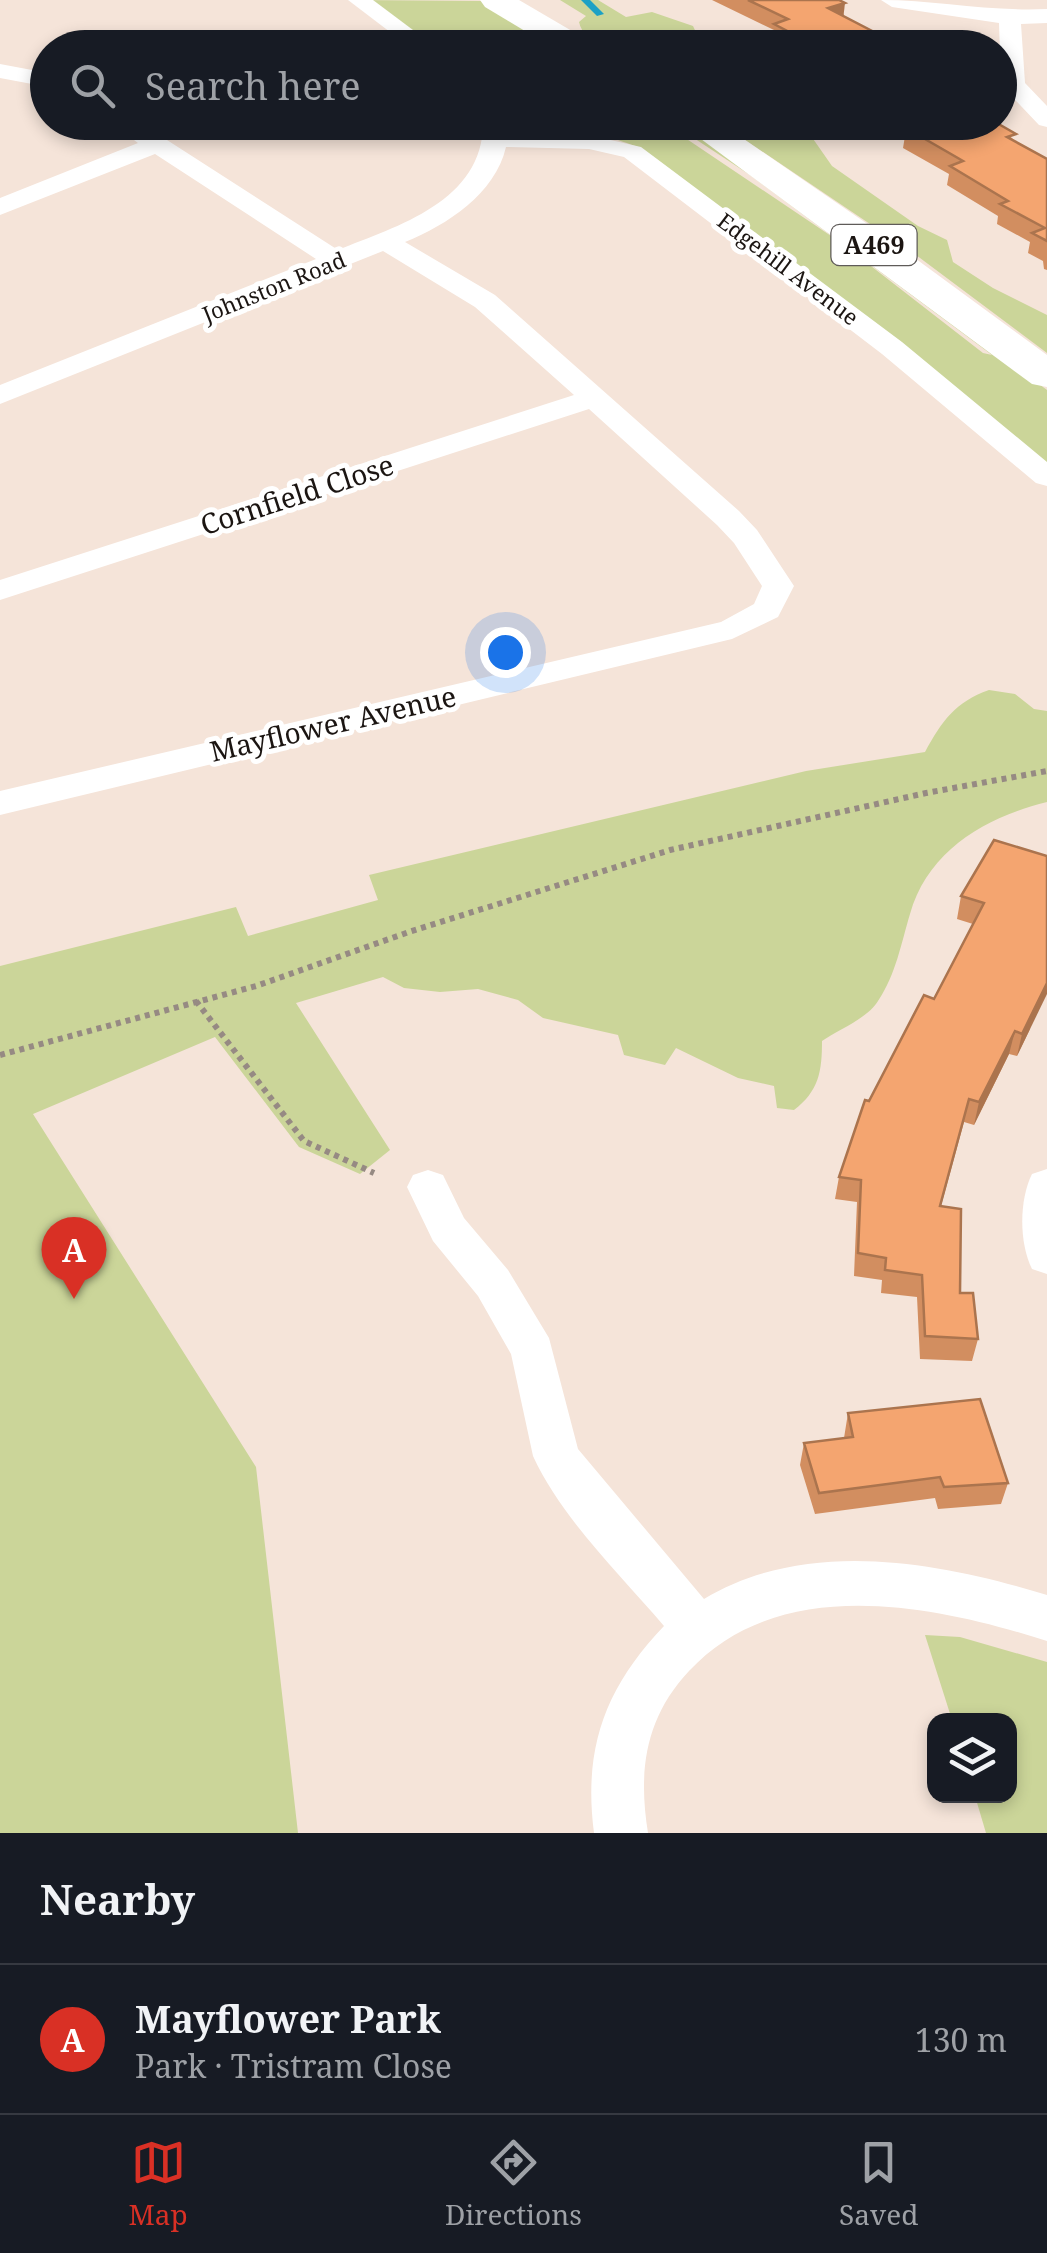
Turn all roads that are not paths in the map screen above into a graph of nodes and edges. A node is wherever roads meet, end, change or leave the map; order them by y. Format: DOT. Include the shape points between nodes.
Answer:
graph roads {
  1 [pos="359,0"];
  2 [pos="496,0"];
  3 [pos="892,0"];
  4 [pos="1047,16"];
  5 [pos="1010,18"];
  6 [pos="401,30"];
  7 [pos="546,30"];
  8 [pos="1010,30"];
  9 [pos="0,70"];
  10 [pos="30,76"];
  11 [pos="1017,90"];
  12 [pos="1047,120"];
  13 [pos="151,140"];
  14 [pos="494,140"];
  15 [pos="574,140"];
  16 [pos="721,140"];
  17 [pos="158,144"];
  18 [pos="0,207"];
  19 [pos="386,242"];
  20 [pos="338,261"];
  21 [pos="1047,376"];
  22 [pos="0,396"];
  23 [pos="594,398"];
  24 [pos="1047,476"];
  25 [pos="0,590"];
  26 [pos="0,804"];
  27 [pos="428,1186"];
  28 [pos="1047,1186"];
  29 [pos="1047,1256"];
  30 [pos="1047,1618"];
  31 [pos="696,1628"];
  32 [pos="621,1833"];
  1 -- 6 [label="street"];
  2 -- 7 [label="main road"];
  3 -- 5 [label="street"];
  4 -- 5 [label="street"];
  5 -- 8 [label="street"];
  9 -- 10 [label="street"];
  11 -- 12 [label="street"];
  13 -- 17 [label="street"];
  14 -- 19 [label="street, Johnston Road" via="487,167 456,201"];
  15 -- 24 [label="street, Edgehill Avenue" via="632,152 892,348"];
  16 -- 21 [label="main road, A469"];
  17 -- 18 [label="street"];
  17 -- 20 [label="street"];
  19 -- 20 [label="street, Johnston Road"];
  19 -- 23 [label="street, Mayflower Avenue" via="474,293"];
  20 -- 22 [label="street, Johnston Road"];
  23 -- 25 [label="street, Cornfield Close"];
  23 -- 26 [label="street, Mayflower Avenue" via="746,536 778,586 767,610 732,629"];
  27 -- 31 [label="street" via="448,1229 493,1284 533,1351 556,1456"];
  28 -- 29 [label="street"];
  30 -- 31 [label="street" via="972,1595 853,1585 787,1590 736,1604"];
  31 -- 32 [label="street" via="640,1690 623,1731 615,1770"];
}
